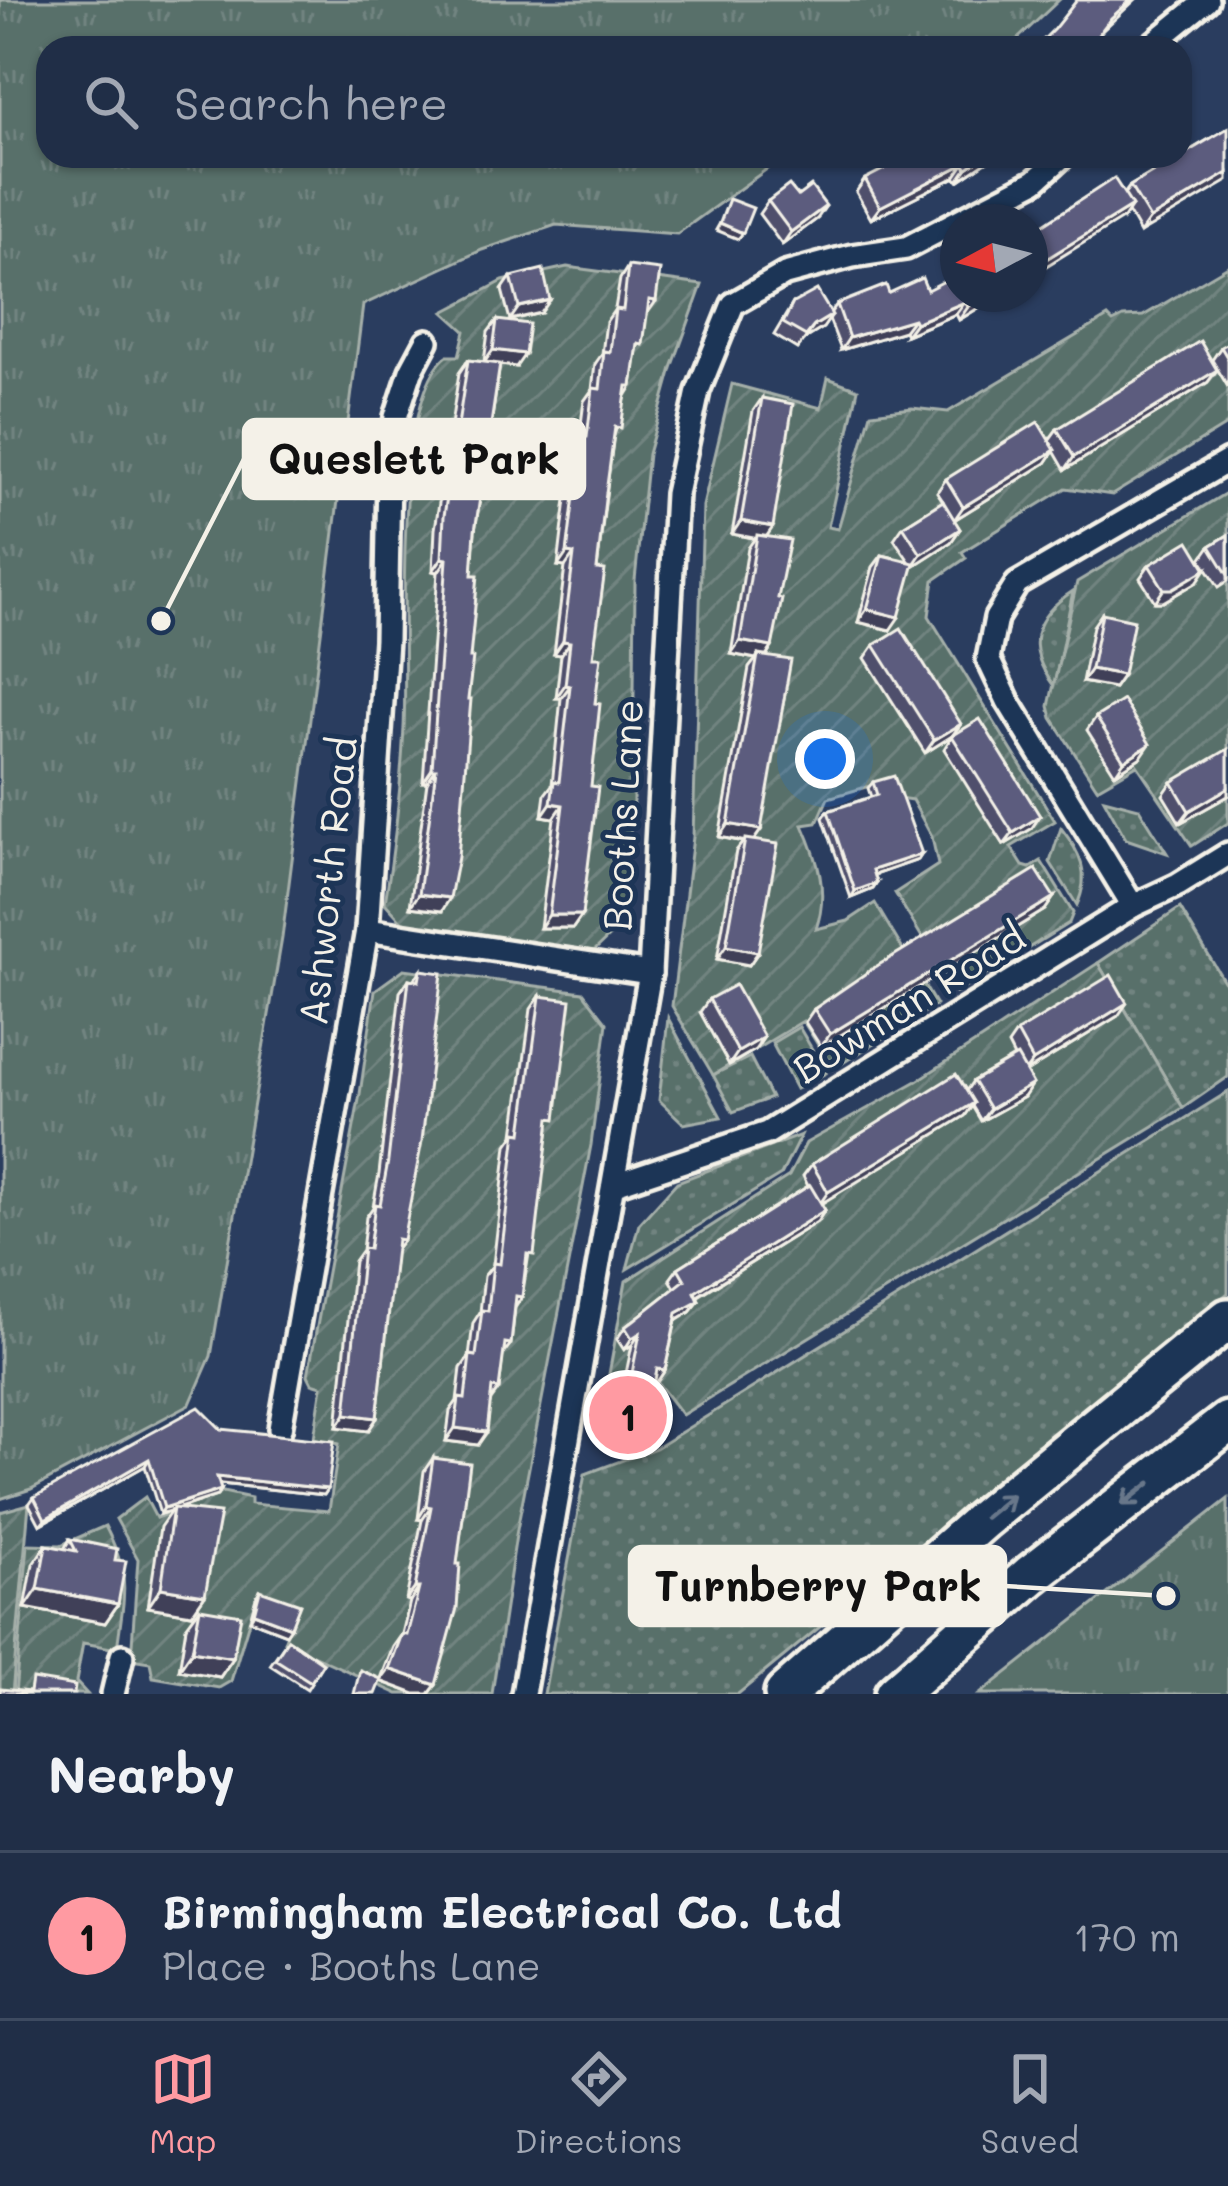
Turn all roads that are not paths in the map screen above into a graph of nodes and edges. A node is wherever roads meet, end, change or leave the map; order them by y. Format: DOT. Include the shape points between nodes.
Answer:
graph roads {
  1 [pos="1207,0"];
  2 [pos="1163,36"];
  3 [pos="1050,168"];
  4 [pos="427,341"];
  5 [pos="1228,461"];
  6 [pos="1228,854"];
  7 [pos="1133,906"];
  8 [pos="368,930"];
  9 [pos="650,973"];
  10 [pos="615,1184"];
  11 [pos="1228,1319"];
  12 [pos="1228,1422"];
  13 [pos="280,1429"];
  14 [pos="122,1656"];
  15 [pos="113,1694"];
  16 [pos="523,1694"];
  17 [pos="784,1694"];
  18 [pos="895,1694"];
  1 -- 2 [label="street"];
  3 -- 9 [label="street, Booths Lane" via="905,248 785,274 733,304 698,391 676,494"];
  4 -- 8 [label="street, Ashworth Road" via="396,417 389,475"];
  5 -- 7 [label="street" via="1017,584 996,618 988,659"];
  6 -- 7 [label="street, Bowman Road"];
  7 -- 10 [label="street, Bowman Road" via="767,1133"];
  8 -- 9 [label="street"];
  8 -- 13 [label="street, Ashworth Road"];
  9 -- 10 [label="street, Booths Lane"];
  10 -- 16 [label="street, Booths Lane"];
  17 -- 11 [label="highway, one-way"];
  12 -- 18 [label="highway, one-way" via="1031,1575"];
  14 -- 15 [label="street"];
}
